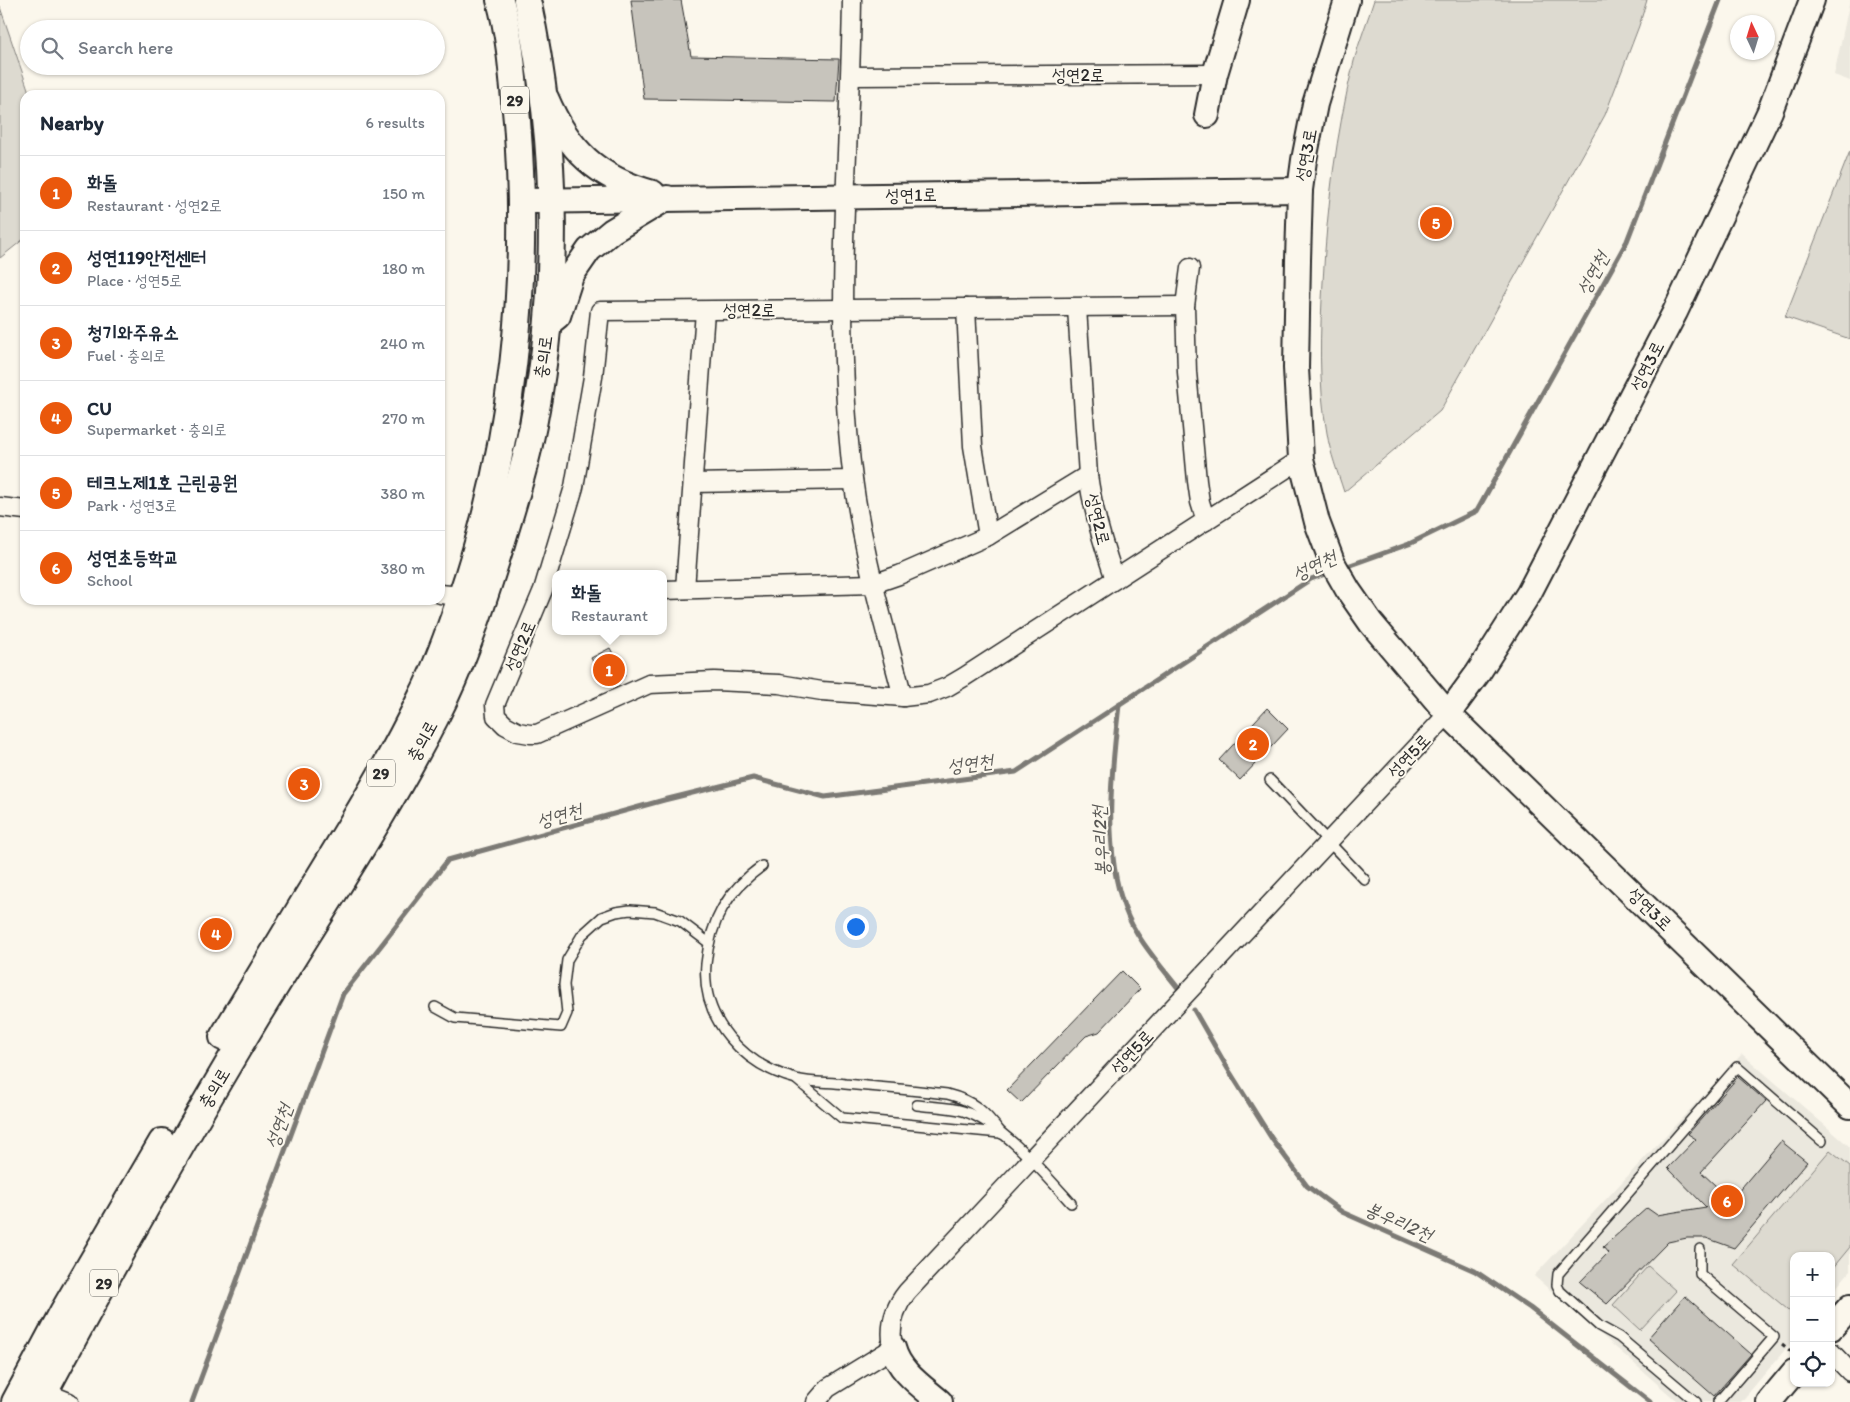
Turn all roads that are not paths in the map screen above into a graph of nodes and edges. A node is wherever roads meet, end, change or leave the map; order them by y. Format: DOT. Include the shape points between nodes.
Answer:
graph roads {
  1 [pos="500,0"];
  2 [pos="527,0"];
  3 [pos="852,0"];
  4 [pos="1237,0"];
  5 [pos="1347,0"];
  6 [pos="1812,0"];
  7 [pos="1215,74"];
  8 [pos="851,76"];
  9 [pos="542,89"];
  10 [pos="1207,115"];
  11 [pos="1300,190"];
  12 [pos="846,195"];
  13 [pos="669,198"];
  14 [pos="552,199"];
  15 [pos="522,201"];
  16 [pos="1190,268"];
  17 [pos="520,283"];
  18 [pos="550,284"];
  19 [pos="1185,306"];
  20 [pos="966,308"];
  21 [pos="1078,308"];
  22 [pos="705,310"];
  23 [pos="842,310"];
  24 [pos="548,324"];
  25 [pos="1301,459"];
  26 [pos="1088,475"];
  27 [pos="853,480"];
  28 [pos="693,483"];
  29 [pos="0,508"];
  30 [pos="20,510"];
  31 [pos="1206,521"];
  32 [pos="988,536"];
  33 [pos="554,570"];
  34 [pos="552,578"];
  35 [pos="1115,579"];
  36 [pos="873,584"];
  37 [pos="685,589"];
  38 [pos="549,590"];
  39 [pos="667,590"];
  40 [pos="451,595"];
  41 [pos="903,698"];
  42 [pos="1448,714"];
  43 [pos="1270,780"];
  44 [pos="1328,842"];
  45 [pos="762,866"];
  46 [pos="1365,880"];
  47 [pos="709,943"];
  48 [pos="435,1007"];
  49 [pos="797,1079"];
  50 [pos="917,1105"];
  51 [pos="1850,1106"];
  52 [pos="1001,1134"];
  53 [pos="1822,1141"];
  54 [pos="1031,1159"];
  55 [pos="1071,1203"];
  56 [pos="1700,1248"];
  57 [pos="1850,1306"];
  58 [pos="63,1312"];
  59 [pos="1835,1323"];
  60 [pos="73,1340"];
  61 [pos="893,1348"];
  62 [pos="1835,1356"];
  63 [pos="1850,1372"];
  64 [pos="1790,1377"];
  65 [pos="31,1395"];
  66 [pos="69,1402"];
  67 [pos="816,1402"];
  68 [pos="940,1402"];
  69 [pos="1696,1402"];
  70 [pos="1718,1402"];
  71 [pos="1769,1402"];
  1 -- 15 [label="main road, 충의로 / 29" via="510,52"];
  2 -- 9 [label="main road, 충의로 / 29"];
  3 -- 8 [label="street"];
  4 -- 7 [label="street"];
  5 -- 11 [label="street, 성연3로" via="1316,104"];
  6 -- 42 [label="street, 성연3로" via="1770,111 1675,312 1530,593"];
  7 -- 8 [label="street, 성연2로"];
  7 -- 10 [label="street"];
  8 -- 12 [label="street"];
  9 -- 13 [label="street" via="564,134 588,161 619,180"];
  9 -- 14 [label="main road, 충의로 / 29"];
  11 -- 12 [label="street, 성연1로"];
  11 -- 25 [label="street, 성연3로" via="1296,368"];
  12 -- 13 [label="street, 성연1로"];
  12 -- 23 [label="street"];
  13 -- 14 [label="street, 성연1로"];
  13 -- 24 [label="street" via="612,231 589,250 571,276 558,316"];
  14 -- 15 [label="street, 성연1로"];
  14 -- 18 [label="main road, 충의로 / 29"];
  15 -- 17 [label="main road, 충의로 / 29"];
  16 -- 19 [label="street"];
  17 -- 18 [label="main road"];
  17 -- 40 [label="main road, 충의로 / 29" via="511,389 502,437 476,554"];
  18 -- 24 [label="main road, 충의로 / 29"];
  19 -- 21 [label="street, 성연2로"];
  19 -- 31 [label="street" via="1191,418 1200,502"];
  20 -- 21 [label="street, 성연2로"];
  20 -- 23 [label="street, 성연2로"];
  20 -- 32 [label="street" via="973,446"];
  21 -- 26 [label="street, 성연2로"];
  22 -- 23 [label="street, 성연2로"];
  22 -- 28 [label="street"];
  22 -- 33 [label="street, 성연2로" via="600,311 594,377 574,487"];
  23 -- 27 [label="street"];
  24 -- 60 [label="main road, 충의로 / 29" via="528,450 506,529 473,633 436,716 381,816 186,1135"];
  25 -- 31 [label="street, 성연2로"];
  25 -- 42 [label="street, 성연3로" via="1317,522 1339,576 1371,623"];
  26 -- 32 [label="street"];
  26 -- 35 [label="street, 성연2로" via="1104,547"];
  27 -- 28 [label="street"];
  27 -- 36 [label="street"];
  28 -- 37 [label="street"];
  29 -- 30 [label="street"];
  31 -- 35 [label="street, 성연2로"];
  32 -- 36 [label="street"];
  34 -- 38 [label="street, 성연2로"];
  35 -- 41 [label="street, 성연2로" via="947,687"];
  36 -- 37 [label="street"];
  36 -- 41 [label="street"];
  37 -- 39 [label="street"];
  38 -- 41 [label="street, 성연2로" via="495,705 500,721 518,732 530,734 546,730 649,684 714,681 779,684"];
  40 -- 58 [label="main road, 충의로 / 29" via="447,638 423,695 371,793 282,938"];
  42 -- 44 [label="street, 성연5로"];
  42 -- 51 [label="street, 성연3로"];
  43 -- 44 [label="lane"];
  44 -- 46 [label="lane"];
  44 -- 54 [label="street, 성연5로"];
  45 -- 47 [label="lane" via="746,878 720,910"];
  47 -- 48 [label="lane" via="689,926 668,916 643,910 616,912 592,924 567,960 564,985 567,1013 561,1027 455,1018"];
  47 -- 49 [label="lane" via="706,987 710,1005 727,1035 752,1058"];
  49 -- 52 [label="lane" via="842,1118"];
  49 -- 52 [label="lane" via="955,1096 976,1106"];
  50 -- 52 [label="lane" via="961,1110"];
  52 -- 54 [label="lane"];
  53 -- 69 [label="lane" via="1737,1067 1558,1274 1560,1291"];
  54 -- 55 [label="lane"];
  54 -- 61 [label="street, 성연5로" via="900,1301 892,1321"];
  56 -- 70 [label="lane" via="1700,1274 1774,1337"];
  57 -- 59 [label="street"];
  58 -- 60 [label="main road" via="66,1320 60,1332"];
  58 -- 65 [label="main road, 충의로 / 29"];
  60 -- 65 [label="main road, 충의로 / 29"];
  61 -- 67 [label="street" via="828,1388"];
  61 -- 68 [label="street, 성연5로" via="904,1370"];
  62 -- 63 [label="street"];
  64 -- 71 [label="street"];
  65 -- 66 [label="street"];
}
